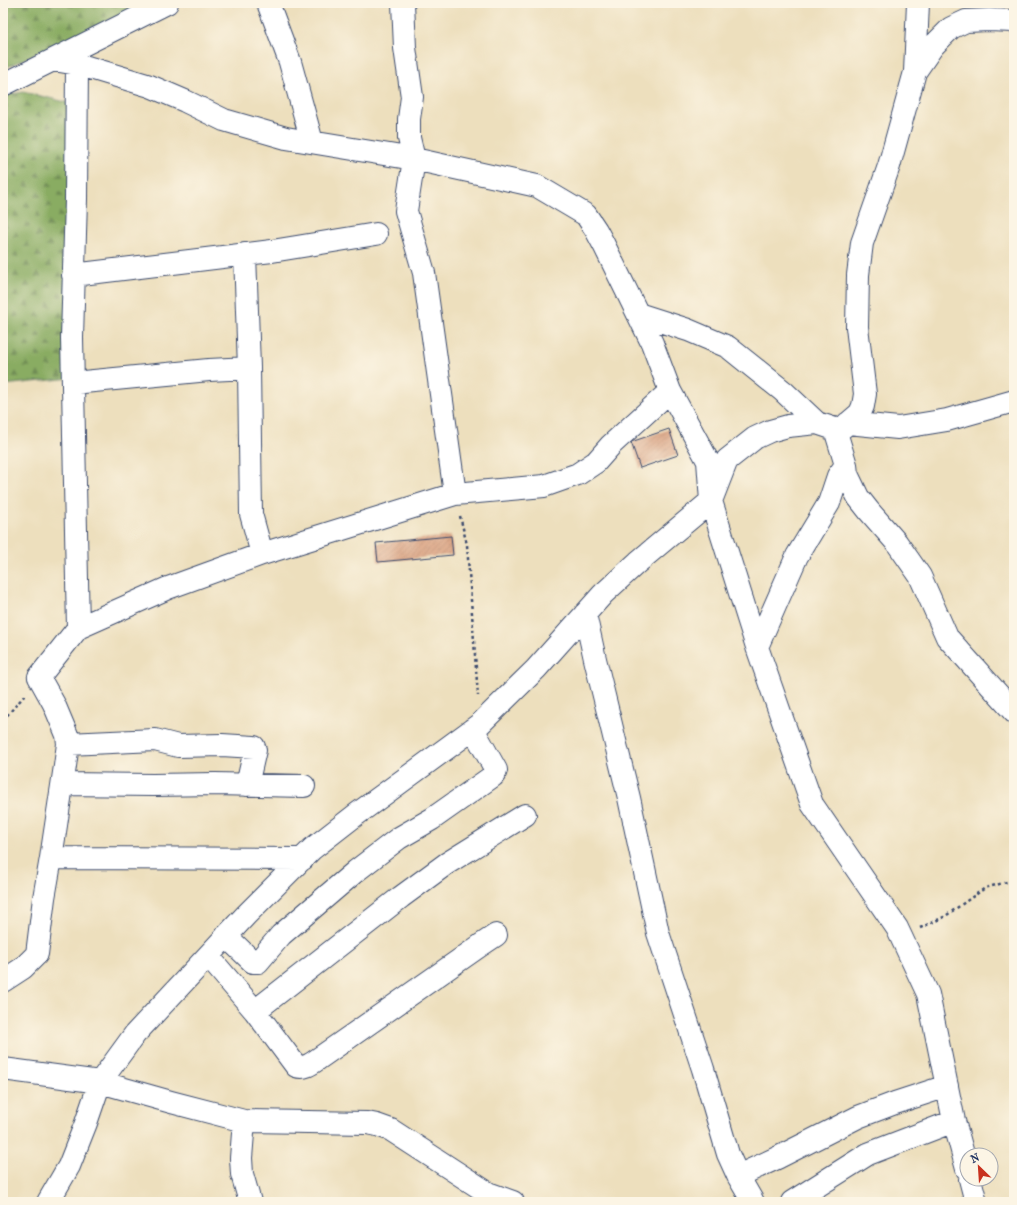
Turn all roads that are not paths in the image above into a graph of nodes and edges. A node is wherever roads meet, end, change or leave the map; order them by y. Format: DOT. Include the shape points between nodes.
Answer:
graph roads {
  1 [pos="166,3"];
  2 [pos="268,3"];
  3 [pos="403,3"];
  4 [pos="918,3"];
  5 [pos="1014,21"];
  6 [pos="54,60"];
  7 [pos="77,64"];
  8 [pos="915,72"];
  9 [pos="3,84"];
  10 [pos="312,142"];
  11 [pos="414,160"];
  12 [pos="376,234"];
  13 [pos="245,254"];
  14 [pos="73,275"];
  15 [pos="638,314"];
  16 [pos="249,368"];
  17 [pos="73,383"];
  18 [pos="670,391"];
  19 [pos="1014,401"];
  20 [pos="833,425"];
  21 [pos="846,465"];
  22 [pos="455,494"];
  23 [pos="711,501"];
  24 [pos="262,554"];
  25 [pos="585,614"];
  26 [pos="78,628"];
  27 [pos="757,647"];
  28 [pos="1014,712"];
  29 [pos="477,726"];
  30 [pos="68,744"];
  31 [pos="63,784"];
  32 [pos="246,784"];
  33 [pos="304,786"];
  34 [pos="525,815"];
  35 [pos="52,858"];
  36 [pos="303,859"];
  37 [pos="496,935"];
  38 [pos="226,936"];
  39 [pos="208,956"];
  40 [pos="3,981"];
  41 [pos="255,1011"];
  42 [pos="3,1069"];
  43 [pos="100,1082"];
  44 [pos="948,1086"];
  45 [pos="244,1121"];
  46 [pos="954,1121"];
  47 [pos="961,1147"];
  48 [pos="738,1176"];
  49 [pos="972,1187"];
  50 [pos="491,1198"];
  51 [pos="48,1202"];
  52 [pos="250,1202"];
  53 [pos="513,1202"];
  54 [pos="753,1202"];
  55 [pos="792,1202"];
  56 [pos="976,1202"];
  1 -- 6 [label="street"];
  2 -- 10 [label="street" via="290,62"];
  3 -- 11 [label="street" via="405,48 412,97 409,138"];
  4 -- 8 [label="street"];
  5 -- 8 [label="street" via="966,21 950,28 932,46"];
  6 -- 7 [label="street"];
  6 -- 9 [label="street"];
  7 -- 10 [label="street" via="150,86 224,120 286,138"];
  7 -- 14 [label="street"];
  8 -- 20 [label="street" via="889,166 862,243 858,275 857,327 863,406 860,413"];
  10 -- 11 [label="street"];
  11 -- 15 [label="street" via="538,186 586,215"];
  11 -- 22 [label="street" via="406,211 424,273"];
  12 -- 13 [label="street" via="272,252"];
  13 -- 14 [label="street"];
  13 -- 16 [label="street"];
  14 -- 17 [label="street"];
  15 -- 18 [label="street" via="652,342"];
  15 -- 20 [label="street" via="688,330 728,347 783,391"];
  16 -- 17 [label="street"];
  16 -- 24 [label="street" via="251,514"];
  17 -- 26 [label="street"];
  18 -- 22 [label="street" via="596,462 578,474 544,486"];
  18 -- 23 [label="street" via="708,461"];
  19 -- 20 [label="street" via="947,420 898,428"];
  20 -- 21 [label="street"];
  20 -- 23 [label="street" via="788,426 755,438 727,460"];
  21 -- 27 [label="street" via="797,556"];
  21 -- 28 [label="street" via="858,497 920,576 947,637"];
  22 -- 24 [label="street"];
  23 -- 25 [label="street" via="638,562"];
  23 -- 27 [label="street"];
  24 -- 26 [label="street" via="168,588"];
  25 -- 29 [label="street" via="536,669"];
  25 -- 48 [label="street" via="658,934 728,1154"];
  26 -- 30 [label="street" via="39,677 54,704"];
  27 -- 44 [label="street" via="812,804 897,928 928,994"];
  29 -- 36 [label="street" via="357,814"];
  29 -- 38 [label="street" via="496,770 493,776 432,819 399,838 356,871 281,935 258,962 253,962"];
  30 -- 31 [label="street"];
  30 -- 32 [label="street" via="155,740 178,746 222,745 254,748"];
  31 -- 32 [label="street"];
  31 -- 35 [label="street"];
  32 -- 33 [label="street"];
  34 -- 41 [label="street" via="446,864"];
  35 -- 36 [label="street"];
  35 -- 40 [label="street" via="37,954 23,968"];
  36 -- 38 [label="street"];
  37 -- 41 [label="street" via="308,1066 296,1066"];
  38 -- 39 [label="street"];
  39 -- 41 [label="street"];
  39 -- 43 [label="street" via="135,1034"];
  42 -- 43 [label="street"];
  43 -- 45 [label="street"];
  43 -- 51 [label="street" via="69,1166"];
  44 -- 46 [label="street"];
  44 -- 48 [label="street" via="858,1118"];
  45 -- 50 [label="street" via="377,1125 391,1130"];
  45 -- 52 [label="street" via="242,1174"];
  46 -- 47 [label="street"];
  46 -- 55 [label="street" via="868,1154"];
  48 -- 54 [label="street"];
  49 -- 56 [label="street"];
  50 -- 53 [label="street"];
}
